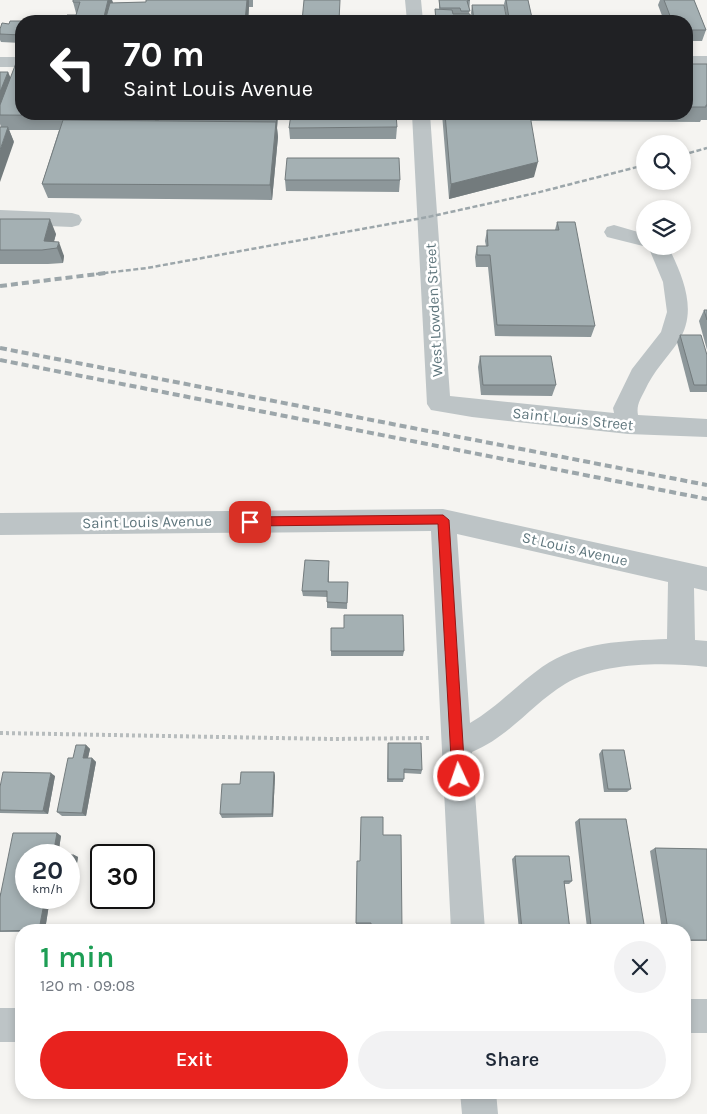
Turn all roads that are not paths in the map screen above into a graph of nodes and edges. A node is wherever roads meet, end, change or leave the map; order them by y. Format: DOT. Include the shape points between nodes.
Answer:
graph roads {
  1 [pos="413,0"];
  2 [pos="414,15"];
  3 [pos="693,61"];
  4 [pos="707,61"];
  5 [pos="0,62"];
  6 [pos="15,62"];
  7 [pos="421,120"];
  8 [pos="0,217"];
  9 [pos="72,220"];
  10 [pos="614,232"];
  11 [pos="636,239"];
  12 [pos="660,255"];
  13 [pos="439,404"];
  14 [pos="628,425"];
  15 [pos="707,428"];
  16 [pos="443,520"];
  17 [pos="0,524"];
  18 [pos="694,576"];
  19 [pos="694,652"];
  20 [pos="456,738"];
  21 [pos="468,924"];
  22 [pos="691,1016"];
  23 [pos="707,1016"];
  24 [pos="0,1025"];
  25 [pos="15,1025"];
  26 [pos="479,1099"];
  27 [pos="480,1114"];
  1 -- 2 [label="street"];
  3 -- 4 [label="street"];
  5 -- 6 [label="street"];
  7 -- 13 [label="street, West Lowden Street"];
  8 -- 9 [label="street"];
  10 -- 11 [label="lane"];
  12 -- 14 [label="street" via="674,282 678,312 671,335 640,375 626,408"];
  13 -- 14 [label="street, Saint Louis Street"];
  14 -- 15 [label="street, Saint Louis Street"];
  16 -- 17 [label="street, Saint Louis Avenue"];
  16 -- 18 [label="street, St Louis Avenue"];
  16 -- 20 [label="street"];
  18 -- 19 [label="street"];
  19 -- 20 [label="street" via="606,655 582,662 554,675 483,732 471,738"];
  20 -- 21 [label="street"];
  22 -- 23 [label="street"];
  24 -- 25 [label="street"];
  26 -- 27 [label="street"];
}
